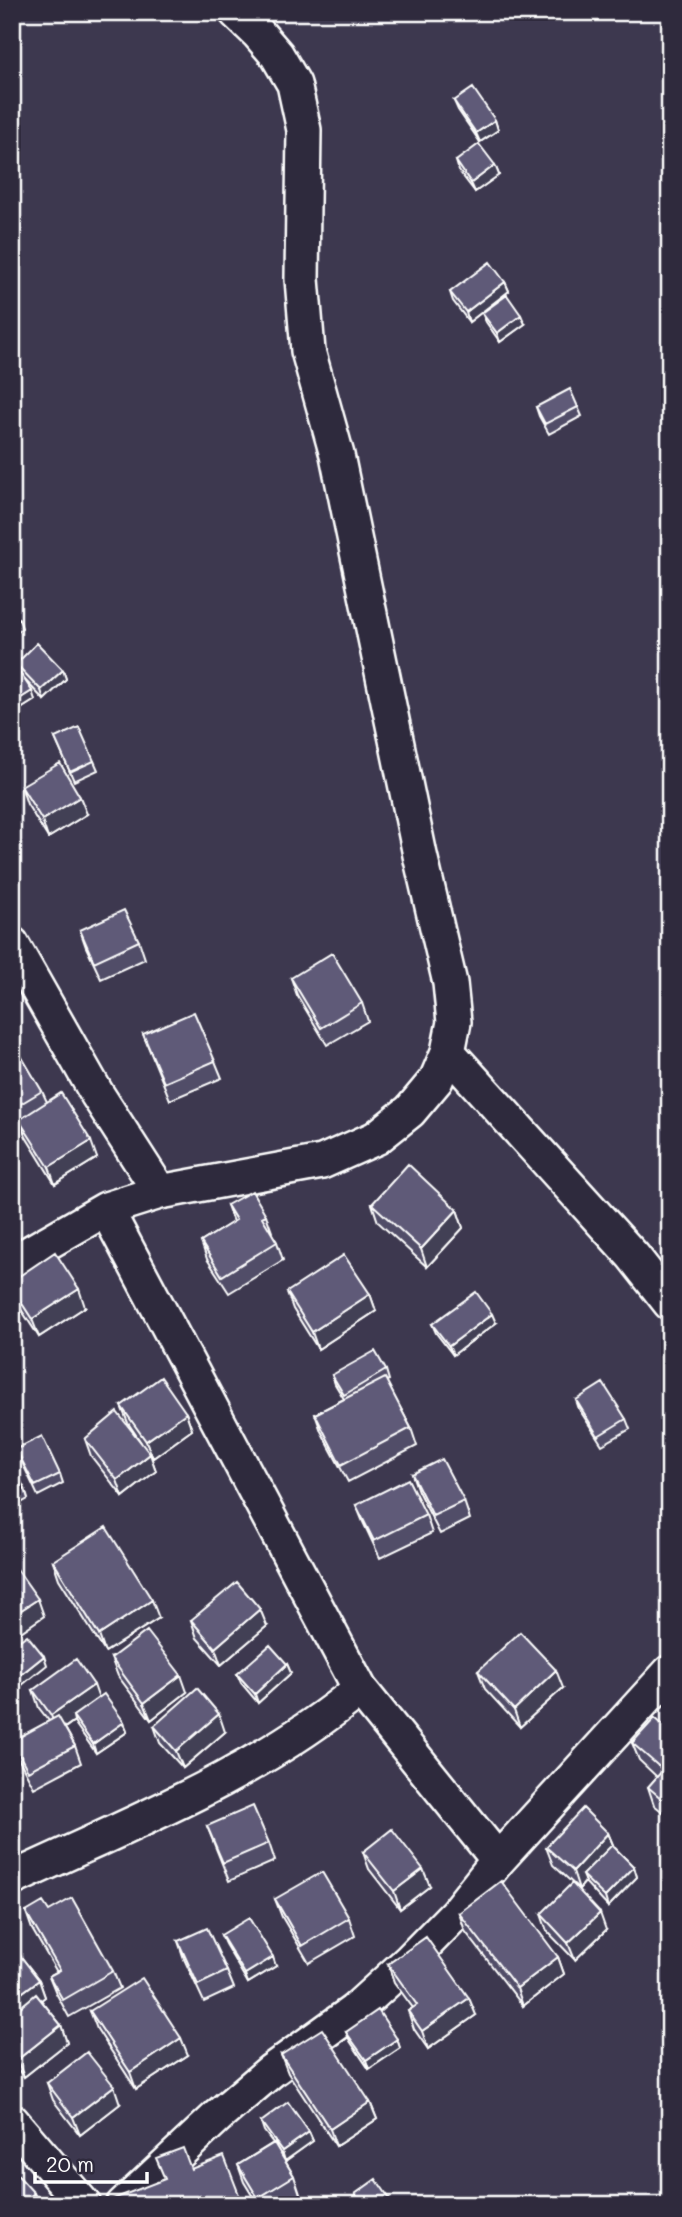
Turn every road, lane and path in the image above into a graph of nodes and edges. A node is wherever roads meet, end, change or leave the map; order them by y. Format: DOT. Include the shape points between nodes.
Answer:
graph roads {
  1 [pos="236,12"];
  2 [pos="12,944"];
  3 [pos="448,1052"];
  4 [pos="160,1192"];
  5 [pos="106,1209"];
  6 [pos="12,1263"];
  7 [pos="670,1303"];
  8 [pos="670,1672"];
  9 [pos="360,1689"];
  10 [pos="498,1860"];
  11 [pos="12,1879"];
  12 [pos="12,2121"];
  13 [pos="84,2205"];
  14 [pos="123,2205"];
  1 -- 3 [label="street" via="277,55 294,84 302,118 302,279 308,351 337,455 450,983 454,1022"];
  2 -- 4 [label="street" via="97,1094"];
  3 -- 4 [label="street" via="436,1080 410,1111 376,1138 323,1162"];
  3 -- 7 [label="street"];
  4 -- 5 [label="street"];
  5 -- 6 [label="street"];
  5 -- 9 [label="street"];
  8 -- 10 [label="street"];
  9 -- 10 [label="street"];
  9 -- 11 [label="street" via="281,1747 211,1786"];
  10 -- 14 [label="street" via="456,1913 382,1986 271,2071"];
  12 -- 13 [label="street"];
}
